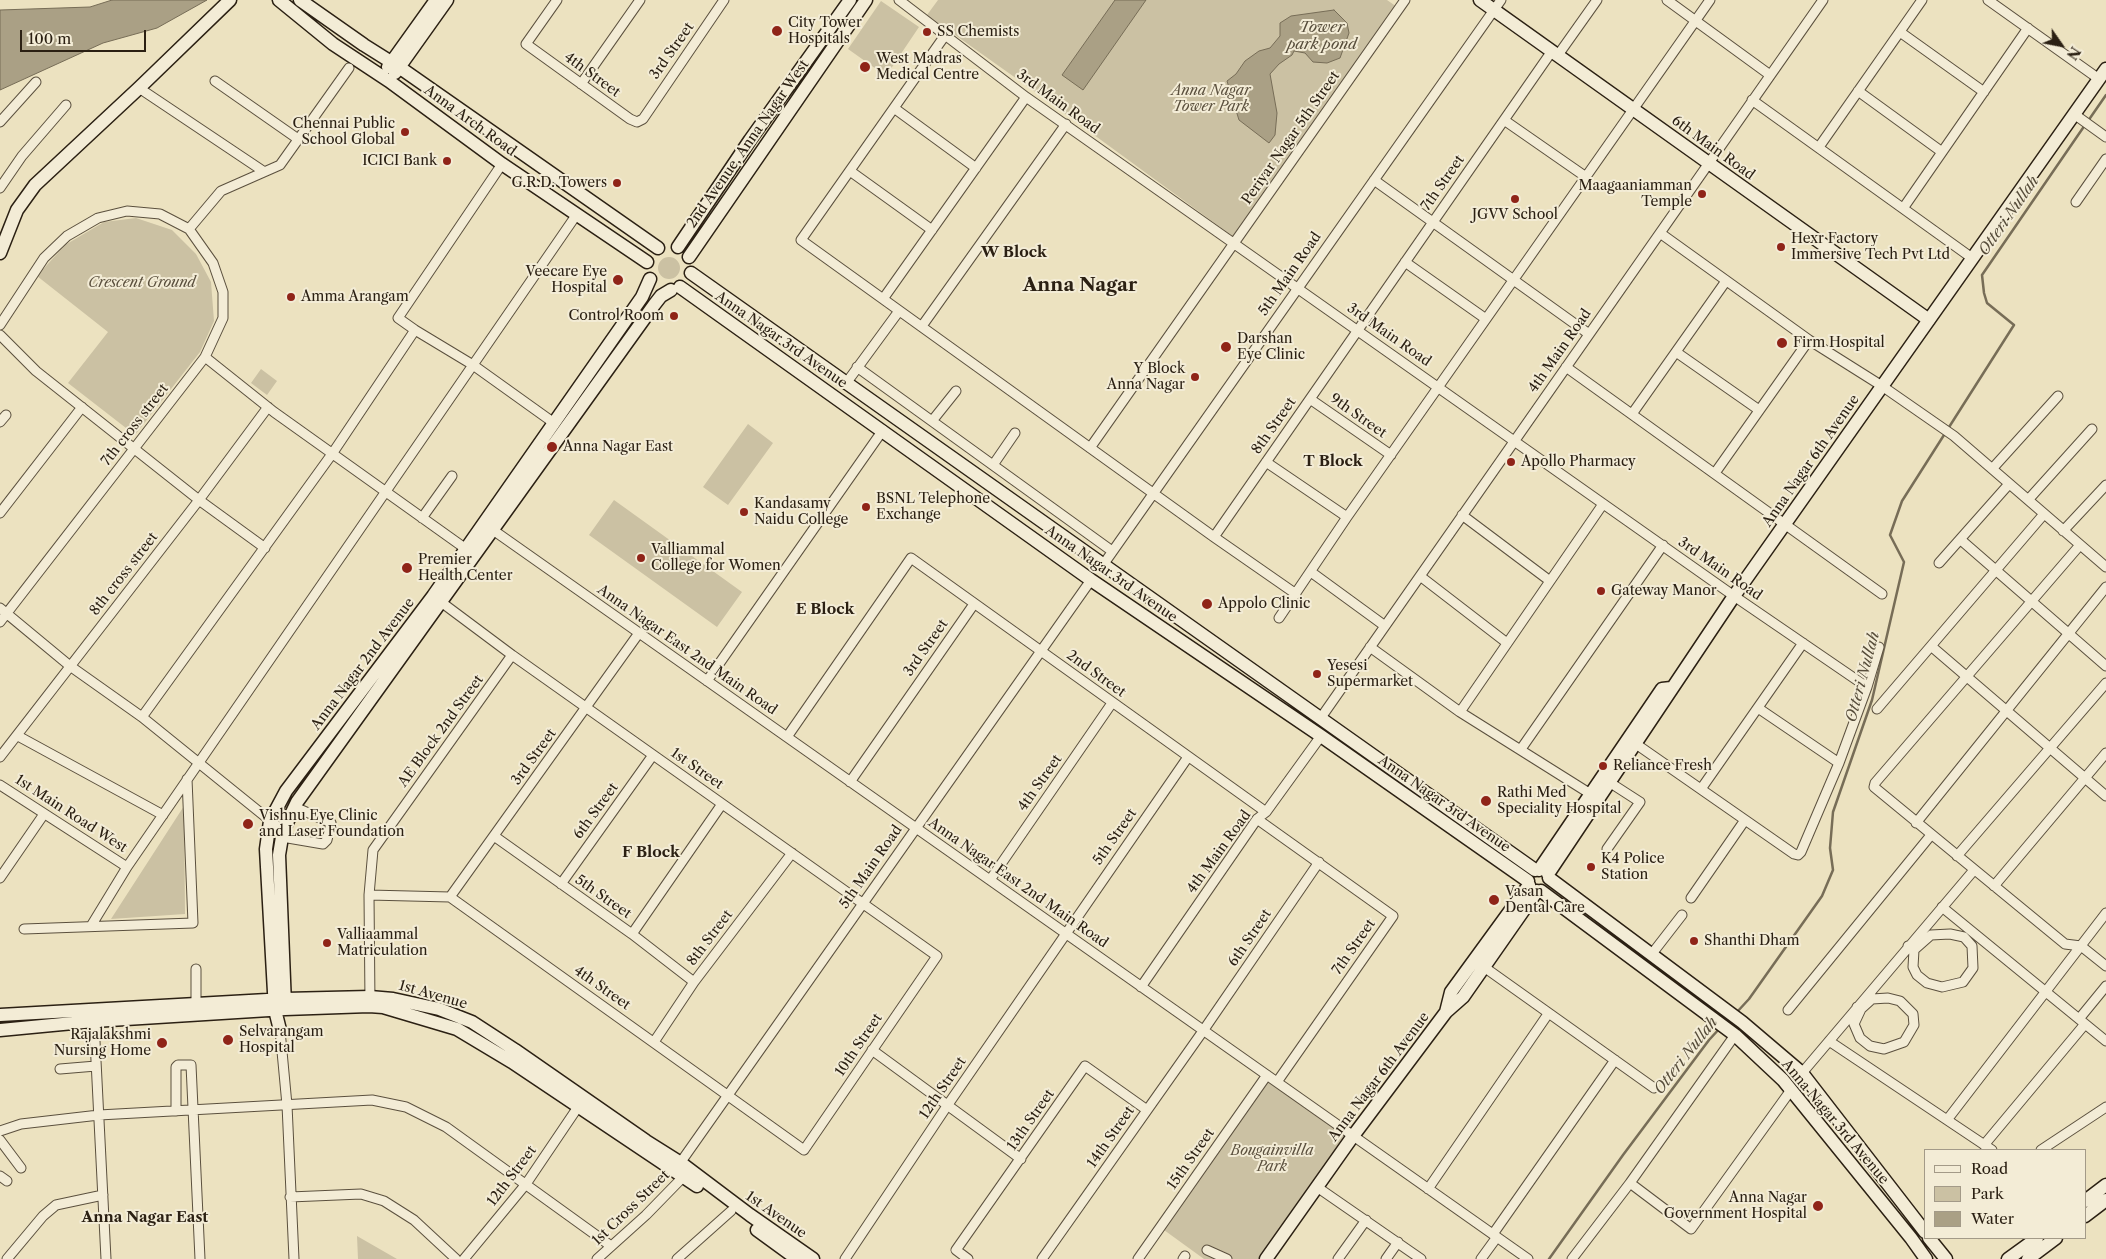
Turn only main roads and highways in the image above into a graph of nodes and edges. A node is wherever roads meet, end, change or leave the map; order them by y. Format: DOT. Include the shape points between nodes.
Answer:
graph roads {
  1 [pos="230,0"];
  2 [pos="279,0"];
  3 [pos="436,0"];
  4 [pos="447,0"];
  5 [pos="850,0"];
  6 [pos="866,0"];
  7 [pos="1480,0"];
  8 [pos="307,2"];
  9 [pos="1497,5"];
  10 [pos="395,64"];
  11 [pos="2103,74"];
  12 [pos="385,78"];
  13 [pos="654,245"];
  14 [pos="678,247"];
  15 [pos="0,252"];
  16 [pos="689,257"];
  17 [pos="643,260"];
  18 [pos="691,273"];
  19 [pos="650,279"];
  20 [pos="676,289"];
  21 [pos="1929,320"];
  22 [pos="438,599"];
  23 [pos="1671,688"];
  24 [pos="1543,873"];
  25 [pos="1534,887"];
  26 [pos="370,1002"];
  27 [pos="280,1004"];
  28 [pos="1446,1012"];
  29 [pos="0,1015"];
  30 [pos="0,1030"];
  31 [pos="280,1030"];
  32 [pos="680,1170"];
  33 [pos="2106,1186"];
  34 [pos="2106,1200"];
  35 [pos="2086,1201"];
  36 [pos="2086,1215"];
  37 [pos="1922,1229"];
  38 [pos="1908,1235"];
  39 [pos="1930,1239"];
  40 [pos="2035,1239"];
  41 [pos="2055,1239"];
  42 [pos="796,1259"];
  43 [pos="814,1259"];
  44 [pos="1266,1259"];
  45 [pos="1926,1259"];
  46 [pos="1946,1259"];
  47 [pos="2008,1259"];
  48 [pos="2028,1259"];
  1 -- 15 [label="main road" via="35,185 18,210"];
  2 -- 12 [label="main road, Anna Arch Road" via="334,44"];
  3 -- 10 [label="main road"];
  4 -- 10 [label="main road"];
  5 -- 14 [label="main road, 2nd Avenue, Anna Nagar West"];
  6 -- 16 [label="main road, 2nd Avenue, Anna Nagar West"];
  7 -- 9 [label="main road, 6th Main Road"];
  8 -- 10 [label="main road"];
  9 -- 21 [label="main road, 6th Main Road" via="1555,53"];
  10 -- 12 [label="main road"];
  10 -- 13 [label="main road"];
  11 -- 21 [label="main road, Anna Nagar 6th Avenue" via="2082,120 1972,258"];
  12 -- 17 [label="main road, Anna Arch Road" via="502,164"];
  13 -- 14 [label="main road"];
  13 -- 17 [label="main road" via="651,254"];
  14 -- 16 [label="main road"];
  16 -- 18 [label="main road"];
  17 -- 19 [label="main road"];
  18 -- 20 [label="main road" via="687,281"];
  18 -- 24 [label="main road, Anna Nagar 3rd Avenue"];
  19 -- 20 [label="main road" via="661,289"];
  19 -- 22 [label="main road, Anna Nagar 2nd Avenue" via="642,297 466,549"];
  20 -- 22 [label="main road, Anna Nagar 2nd Avenue" via="661,296 654,305 493,530"];
  20 -- 25 [label="main road, Anna Nagar 3rd Avenue" via="883,430 1091,580 1321,736"];
  21 -- 23 [label="main road, Anna Nagar 6th Avenue"];
  22 -- 27 [label="main road, Anna Nagar 2nd Avenue" via="295,807 283,834 279,855"];
  22 -- 27 [label="main road, Anna Nagar 2nd Avenue" via="286,791 270,821 266,849"];
  23 -- 24 [label="main road, Anna Nagar 6th Avenue" via="1636,744"];
  23 -- 24 [label="main road" via="1662,689 1589,793"];
  24 -- 25 [label="main road" via="1529,875"];
  24 -- 25 [label="main road" via="1546,888"];
  24 -- 37 [label="main road, Anna Nagar 3rd Avenue" via="1733,1015 1802,1073"];
  25 -- 28 [label="main road, Anna Nagar 6th Avenue" via="1463,997"];
  25 -- 28 [label="main road, Anna Nagar 6th Avenue" via="1450,992"];
  25 -- 38 [label="main road, Anna Nagar 3rd Avenue" via="1726,1030 1783,1080"];
  26 -- 27 [label="main road, 1st Avenue"];
  26 -- 32 [label="main road, 1st Avenue" via="457,1029"];
  26 -- 32 [label="main road, 1st Avenue" via="393,998 439,1009 472,1022"];
  27 -- 29 [label="main road, 1st Avenue" via="196,1004"];
  27 -- 30 [label="main road, 1st Avenue"];
  27 -- 31 [label="main road, Anna Nagar 2nd Avenue"];
  28 -- 44 [label="main road, Anna Nagar 6th Avenue"];
  32 -- 42 [label="main road, 1st Avenue"];
  32 -- 43 [label="main road, 1st Avenue"];
  33 -- 35 [label="main road"];
  34 -- 36 [label="main road"];
  37 -- 38 [label="main road"];
  38 -- 45 [label="main road, Anna Nagar 3rd Avenue"];
  39 -- 46 [label="main road"];
  40 -- 47 [label="main road"];
  41 -- 48 [label="main road"];
}
